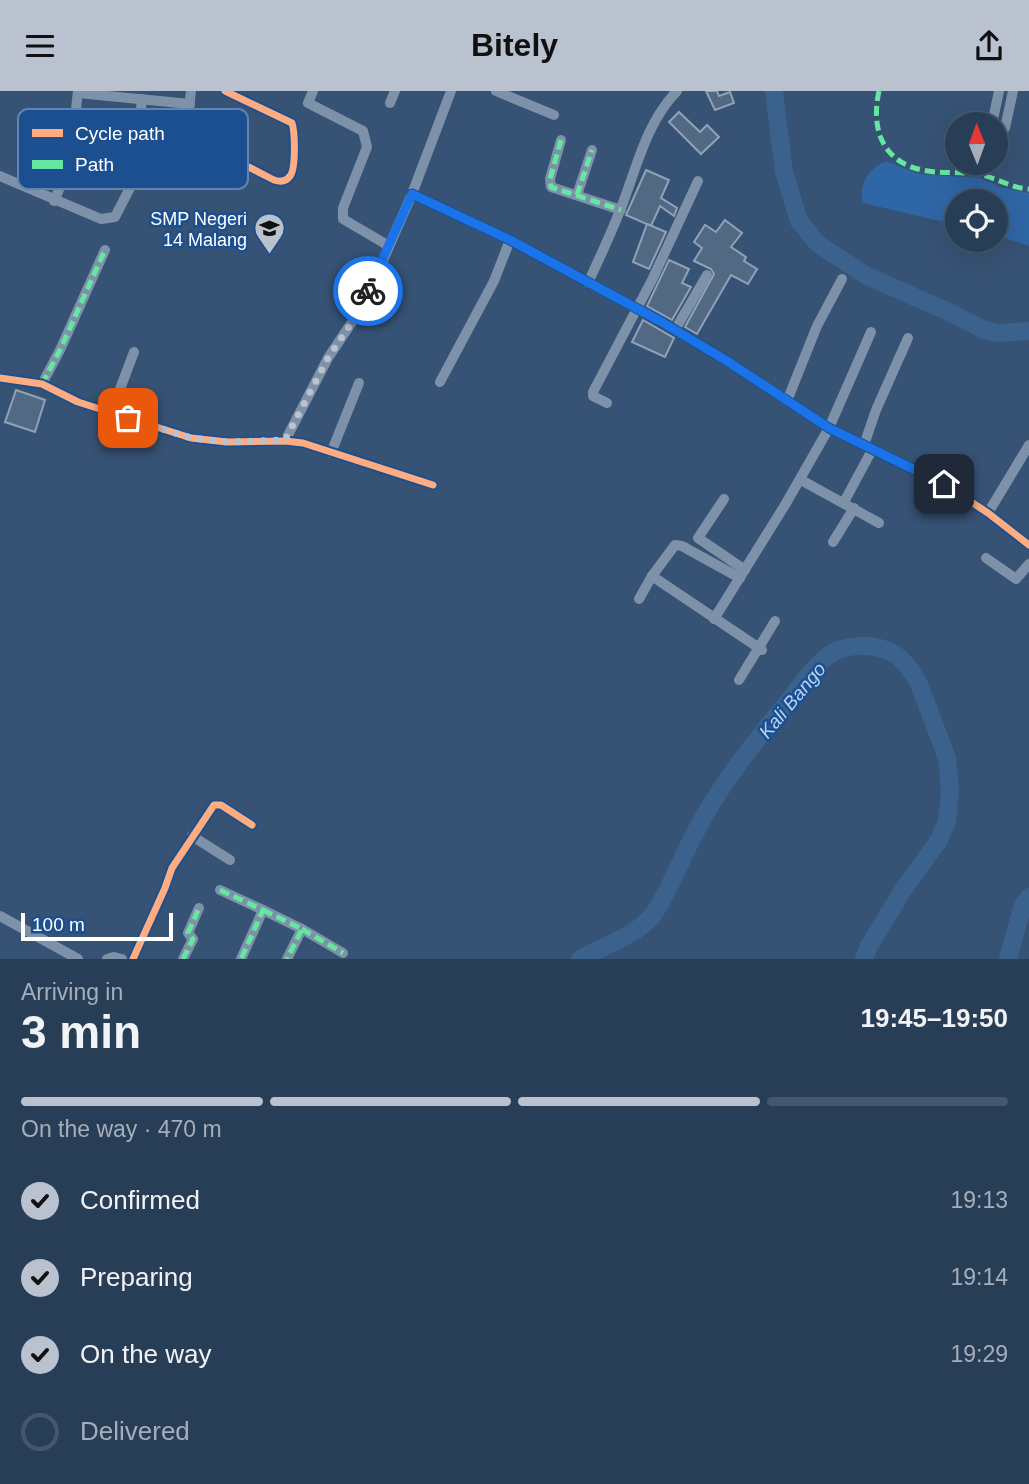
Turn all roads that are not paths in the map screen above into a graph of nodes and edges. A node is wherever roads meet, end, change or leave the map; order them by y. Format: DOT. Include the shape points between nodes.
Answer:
graph roads {
  1 [pos="191,91"];
  2 [pos="225,91"];
  3 [pos="313,91"];
  4 [pos="395,91"];
  5 [pos="451,91"];
  6 [pos="496,91"];
  7 [pos="677,91"];
  8 [pos="999,91"];
  9 [pos="1013,91"];
  10 [pos="78,92"];
  11 [pos="142,99"];
  12 [pos="190,103"];
  13 [pos="390,103"];
  14 [pos="141,109"];
  15 [pos="189,109"];
  16 [pos="995,112"];
  17 [pos="554,115"];
  18 [pos="1008,117"];
  19 [pos="561,140"];
  20 [pos="592,150"];
  21 [pos="248,167"];
  22 [pos="0,176"];
  23 [pos="698,181"];
  24 [pos="18,184"];
  25 [pos="28,189"];
  26 [pos="60,189"];
  27 [pos="129,189"];
  28 [pos="412,194"];
  29 [pos="577,195"];
  30 [pos="54,201"];
  31 [pos="621,210"];
  32 [pos="510,240"];
  33 [pos="389,246"];
  34 [pos="105,250"];
  35 [pos="707,275"];
  36 [pos="842,279"];
  37 [pos="588,283"];
  38 [pos="635,310"];
  39 [pos="675,330"];
  40 [pos="870,332"];
  41 [pos="908,338"];
  42 [pos="134,352"];
  43 [pos="0,378"];
  44 [pos="440,382"];
  45 [pos="359,383"];
  46 [pos="42,384"];
  47 [pos="788,401"];
  48 [pos="607,403"];
  49 [pos="111,413"];
  50 [pos="829,428"];
  51 [pos="285,440"];
  52 [pos="1029,446"];
  53 [pos="868,447"];
  54 [pos="331,453"];
  55 [pos="801,479"];
  56 [pos="433,485"];
  57 [pos="724,499"];
  58 [pos="844,502"];
  59 [pos="854,508"];
  60 [pos="988,513"];
  61 [pos="879,523"];
  62 [pos="833,542"];
  63 [pos="1029,545"];
  64 [pos="986,558"];
  65 [pos="1029,563"];
  66 [pos="742,574"];
  67 [pos="652,576"];
  68 [pos="639,599"];
  69 [pos="714,619"];
  70 [pos="775,621"];
  71 [pos="760,649"];
  72 [pos="739,680"];
  73 [pos="252,825"];
  74 [pos="192,836"];
  75 [pos="230,860"];
  76 [pos="220,890"];
  77 [pos="199,908"];
  78 [pos="263,910"];
  79 [pos="0,916"];
  80 [pos="302,929"];
  81 [pos="343,953"];
  82 [pos="78,959"];
  83 [pos="107,959"];
  84 [pos="122,959"];
  85 [pos="133,959"];
  86 [pos="183,959"];
  87 [pos="241,959"];
  88 [pos="287,959"];
  1 -- 12 [label="street"];
  2 -- 21 [label="street" via="292,123 290,177 281,182"];
  3 -- 33 [label="street" via="305,106 365,134 367,147 342,217"];
  4 -- 13 [label="street"];
  5 -- 28 [label="street"];
  6 -- 17 [label="street"];
  7 -- 31 [label="street" via="651,128"];
  8 -- 16 [label="street"];
  9 -- 18 [label="street"];
  10 -- 11 [label="street"];
  11 -- 12 [label="street"];
  11 -- 14 [label="street"];
  12 -- 15 [label="street"];
  19 -- 29 [label="street" via="550,186"];
  20 -- 29 [label="street"];
  22 -- 24 [label="street"];
  23 -- 38 [label="street"];
  25 -- 30 [label="street"];
  26 -- 30 [label="street"];
  27 -- 30 [label="street" via="115,217 101,219"];
  28 -- 32 [label="street"];
  28 -- 33 [label="street"];
  29 -- 31 [label="street"];
  31 -- 37 [label="street"];
  32 -- 37 [label="street"];
  32 -- 44 [label="street" via="494,281"];
  33 -- 51 [label="street"];
  34 -- 46 [label="street"];
  35 -- 39 [label="street"];
  36 -- 47 [label="street" via="821,316"];
  37 -- 38 [label="street"];
  38 -- 39 [label="street"];
  38 -- 48 [label="street" via="592,394"];
  39 -- 47 [label="street"];
  40 -- 50 [label="street"];
  41 -- 53 [label="street" via="876,410"];
  42 -- 49 [label="street"];
  43 -- 46 [label="street"];
  45 -- 54 [label="street"];
  46 -- 49 [label="street"];
  47 -- 50 [label="street"];
  49 -- 51 [label="street" via="191,438"];
  50 -- 53 [label="street"];
  50 -- 55 [label="street"];
  51 -- 54 [label="street"];
  52 -- 60 [label="street"];
  53 -- 58 [label="street"];
  53 -- 60 [label="street" via="944,484"];
  54 -- 56 [label="street"];
  55 -- 58 [label="street"];
  55 -- 66 [label="street"];
  57 -- 66 [label="street" via="698,538"];
  58 -- 59 [label="street"];
  59 -- 61 [label="street"];
  59 -- 62 [label="street"];
  60 -- 63 [label="street"];
  64 -- 65 [label="street" via="1016,579"];
  66 -- 67 [label="street" via="680,545 673,547"];
  66 -- 69 [label="street"];
  67 -- 68 [label="street"];
  67 -- 69 [label="street"];
  69 -- 71 [label="street"];
  70 -- 71 [label="street"];
  71 -- 72 [label="street"];
  73 -- 74 [label="street" via="216,804"];
  74 -- 75 [label="street"];
  74 -- 85 [label="street" via="172,868"];
  76 -- 78 [label="street"];
  77 -- 86 [label="street" via="188,933 193,939"];
  78 -- 80 [label="street"];
  78 -- 87 [label="street"];
  79 -- 82 [label="street"];
  80 -- 81 [label="street"];
  80 -- 88 [label="street"];
  83 -- 84 [label="street"];
}
